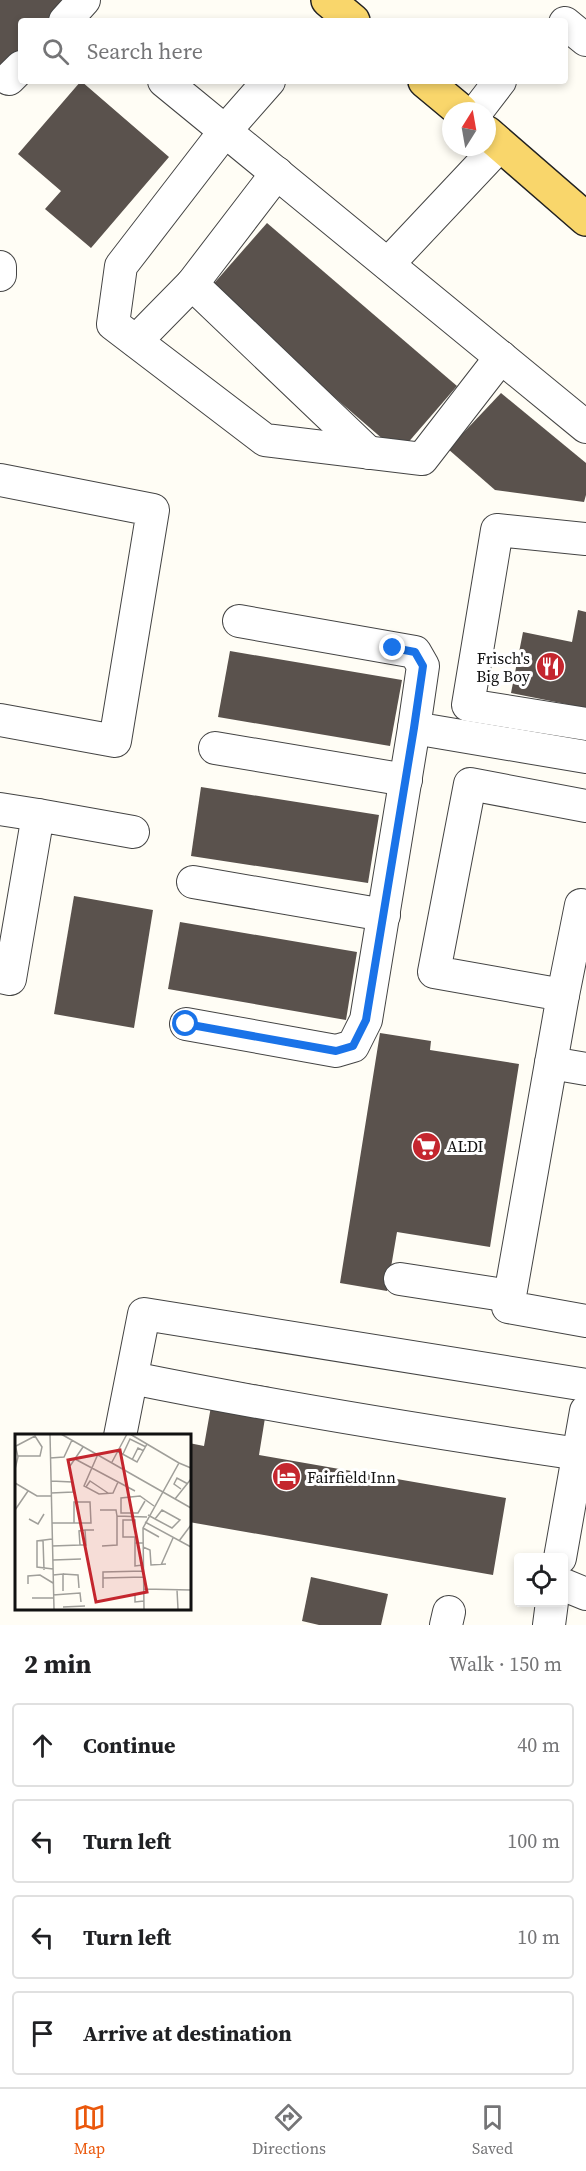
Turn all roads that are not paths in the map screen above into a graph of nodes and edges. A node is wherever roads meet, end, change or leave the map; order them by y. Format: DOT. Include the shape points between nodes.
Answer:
graph roads {
  1 [pos="568,24"];
  2 [pos="586,40"];
  3 [pos="168,84"];
  4 [pos="266,84"];
  5 [pos="429,84"];
  6 [pos="498,84"];
  7 [pos="450,102"];
  8 [pos="484,102"];
  9 [pos="225,131"];
  10 [pos="496,141"];
  11 [pos="480,156"];
  12 [pos="277,173"];
  13 [pos="586,219"];
  14 [pos="388,264"];
  15 [pos="0,267"];
  16 [pos="0,275"];
  17 [pos="192,284"];
  18 [pos="136,341"];
  19 [pos="501,357"];
  20 [pos="586,427"];
  21 [pos="369,453"];
  22 [pos="0,480"];
  23 [pos="586,539"];
  24 [pos="239,621"];
  25 [pos="0,720"];
  26 [pos="586,724"];
  27 [pos="414,728"];
  28 [pos="215,748"];
  29 [pos="586,757"];
  30 [pos="406,780"];
  31 [pos="586,806"];
  32 [pos="0,809"];
  33 [pos="38,815"];
  34 [pos="133,832"];
  35 [pos="193,882"];
  36 [pos="584,897"];
  37 [pos="384,915"];
  38 [pos="0,977"];
  39 [pos="563,995"];
  40 [pos="186,1024"];
  41 [pos="551,1063"];
  42 [pos="586,1069"];
  43 [pos="400,1279"];
  44 [pos="510,1296"];
  45 [pos="586,1321"];
  46 [pos="132,1378"];
  47 [pos="586,1385"];
  48 [pos="586,1411"];
  49 [pos="120,1434"];
  50 [pos="579,1454"];
  51 [pos="561,1553"];
  52 [pos="568,1587"];
  53 [pos="586,1594"];
  54 [pos="551,1607"];
  55 [pos="549,1625"];
  1 -- 2 [label="street"];
  3 -- 9 [label="street"];
  4 -- 9 [label="street"];
  5 -- 7 [label="main road"];
  6 -- 8 [label="street"];
  9 -- 12 [label="street"];
  9 -- 18 [label="street" via="121,266 113,324"];
  10 -- 13 [label="main road"];
  11 -- 14 [label="street"];
  12 -- 14 [label="street"];
  12 -- 17 [label="street"];
  14 -- 19 [label="street"];
  15 -- 16 [label="street"];
  17 -- 18 [label="street"];
  17 -- 21 [label="street"];
  18 -- 21 [label="street" via="265,440"];
  19 -- 20 [label="street"];
  19 -- 21 [label="street" via="422,459"];
  22 -- 25 [label="street" via="153,510 115,741"];
  23 -- 26 [label="street" via="497,530 468,705"];
  24 -- 27 [label="street" via="415,652 423,666"];
  27 -- 29 [label="street"];
  27 -- 30 [label="street"];
  28 -- 30 [label="street"];
  30 -- 37 [label="street"];
  31 -- 39 [label="street" via="470,784 434,972"];
  32 -- 33 [label="street"];
  33 -- 34 [label="street"];
  33 -- 38 [label="street" via="10,979"];
  35 -- 37 [label="street"];
  36 -- 39 [label="street"];
  37 -- 40 [label="street" via="366,1020 353,1046 336,1051"];
  39 -- 41 [label="street"];
  41 -- 42 [label="street"];
  41 -- 44 [label="street"];
  43 -- 44 [label="street"];
  44 -- 45 [label="street" via="508,1307"];
  46 -- 47 [label="street" via="144,1314"];
  46 -- 49 [label="street"];
  46 -- 50 [label="street" via="395,1426"];
  48 -- 50 [label="street"];
  50 -- 51 [label="street"];
  52 -- 53 [label="street"];
  54 -- 55 [label="street"];
}
